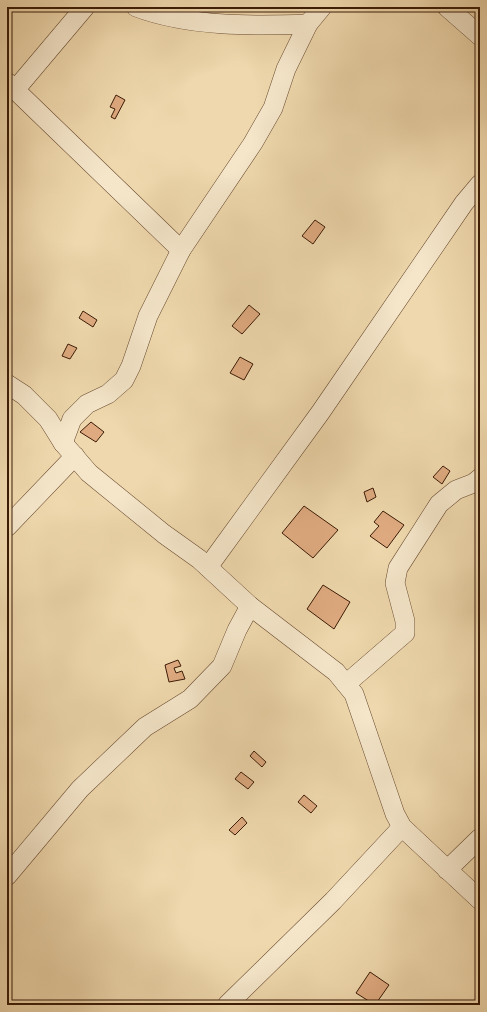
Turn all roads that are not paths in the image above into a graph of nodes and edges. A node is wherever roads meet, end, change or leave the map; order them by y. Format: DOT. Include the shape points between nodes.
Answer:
graph roads {
  1 [pos="85,7"];
  2 [pos="136,7"];
  3 [pos="322,7"];
  4 [pos="447,7"];
  5 [pos="175,12"];
  6 [pos="308,24"];
  7 [pos="480,36"];
  8 [pos="11,86"];
  9 [pos="480,184"];
  10 [pos="181,250"];
  11 [pos="7,384"];
  12 [pos="69,449"];
  13 [pos="480,478"];
  14 [pos="7,527"];
  15 [pos="208,567"];
  16 [pos="250,606"];
  17 [pos="346,684"];
  18 [pos="402,827"];
  19 [pos="480,838"];
  20 [pos="447,870"];
  21 [pos="7,876"];
  22 [pos="480,900"];
  23 [pos="227,1005"];
  1 -- 8 [label="street"];
  2 -- 5 [label="street" via="156,14"];
  3 -- 6 [label="street"];
  4 -- 7 [label="street"];
  5 -- 6 [label="street" via="262,26"];
  6 -- 10 [label="street" via="286,69 273,108 253,143"];
  8 -- 10 [label="street"];
  9 -- 15 [label="street" via="464,203 320,413"];
  10 -- 12 [label="street" via="148,316 124,380 108,394 87,404 72,419"];
  11 -- 12 [label="street" via="24,394 48,419"];
  12 -- 14 [label="street"];
  12 -- 15 [label="street" via="89,473"];
  13 -- 17 [label="street" via="456,490 439,504 398,568 396,583 405,621 405,633"];
  15 -- 16 [label="street"];
  16 -- 17 [label="street" via="336,672"];
  16 -- 21 [label="street" via="222,666 190,699 145,727 80,789"];
  17 -- 18 [label="street" via="354,694 395,814"];
  18 -- 20 [label="street"];
  18 -- 23 [label="street" via="333,901"];
  19 -- 20 [label="street"];
  20 -- 22 [label="street"];
}
